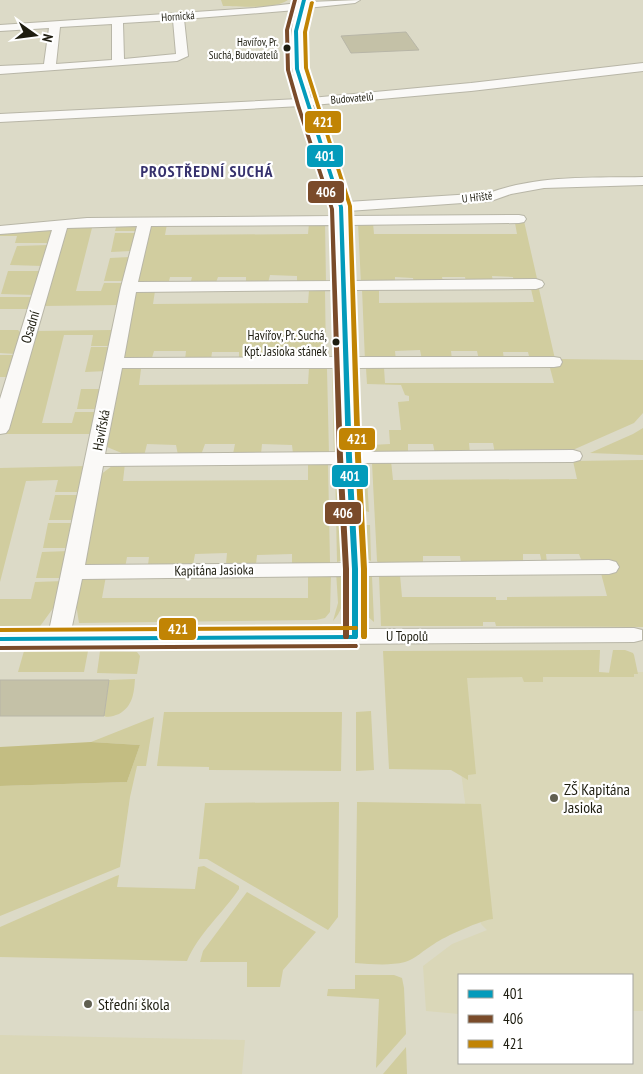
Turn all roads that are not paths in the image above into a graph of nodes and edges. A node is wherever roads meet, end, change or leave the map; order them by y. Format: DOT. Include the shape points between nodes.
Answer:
graph roads {
  1 [pos="355,0"];
  2 [pos="304,3"];
  3 [pos="178,16"];
  4 [pos="117,20"];
  5 [pos="55,25"];
  6 [pos="0,28"];
  7 [pos="118,63"];
  8 [pos="643,67"];
  9 [pos="50,68"];
  10 [pos="0,70"];
  11 [pos="306,102"];
  12 [pos="0,118"];
  13 [pos="643,181"];
  14 [pos="341,213"];
  15 [pos="519,220"];
  16 [pos="145,221"];
  17 [pos="60,226"];
  18 [pos="0,230"];
  19 [pos="536,284"];
  20 [pos="343,286"];
  21 [pos="128,287"];
  22 [pos="554,362"];
  23 [pos="114,363"];
  24 [pos="346,364"];
  25 [pos="0,429"];
  26 [pos="573,456"];
  27 [pos="349,457"];
  28 [pos="94,460"];
  29 [pos="609,567"];
  30 [pos="355,569"];
  31 [pos="73,572"];
  32 [pos="634,634"];
  33 [pos="355,636"];
  34 [pos="0,639"];
  35 [pos="58,639"];
  1 -- 2 [label="street, Hornická"];
  2 -- 3 [label="street, Hornická"];
  2 -- 11 [label="street" via="296,31 297,68"];
  3 -- 4 [label="street, Hornická"];
  3 -- 7 [label="street" via="180,57"];
  4 -- 5 [label="street, Hornická"];
  4 -- 7 [label="street"];
  5 -- 6 [label="street, Hornická"];
  5 -- 9 [label="street"];
  7 -- 9 [label="street"];
  8 -- 11 [label="street, Budovatelů"];
  9 -- 10 [label="street"];
  11 -- 12 [label="street, Budovatelů"];
  11 -- 14 [label="street"];
  13 -- 14 [label="street, U Hřiště" via="572,183 507,190 491,197"];
  14 -- 15 [label="street"];
  14 -- 16 [label="street"];
  14 -- 20 [label="street"];
  16 -- 17 [label="street"];
  16 -- 21 [label="street, Havířská"];
  17 -- 18 [label="street"];
  17 -- 25 [label="street, Osadní"];
  19 -- 20 [label="street"];
  20 -- 21 [label="street"];
  20 -- 24 [label="street"];
  21 -- 23 [label="street, Havířská"];
  22 -- 24 [label="street"];
  23 -- 24 [label="street"];
  23 -- 28 [label="street, Havířská"];
  24 -- 27 [label="street"];
  26 -- 27 [label="street"];
  27 -- 28 [label="street"];
  27 -- 30 [label="street"];
  28 -- 31 [label="street, Havířská"];
  29 -- 30 [label="street, Kapitána Jasioka"];
  30 -- 31 [label="street, Kapitána Jasioka"];
  30 -- 33 [label="street"];
  31 -- 35 [label="street, Havířská"];
  32 -- 33 [label="street, U Topolů"];
  33 -- 35 [label="street, U Topolů"];
  34 -- 35 [label="street, U Topolů"];
}
